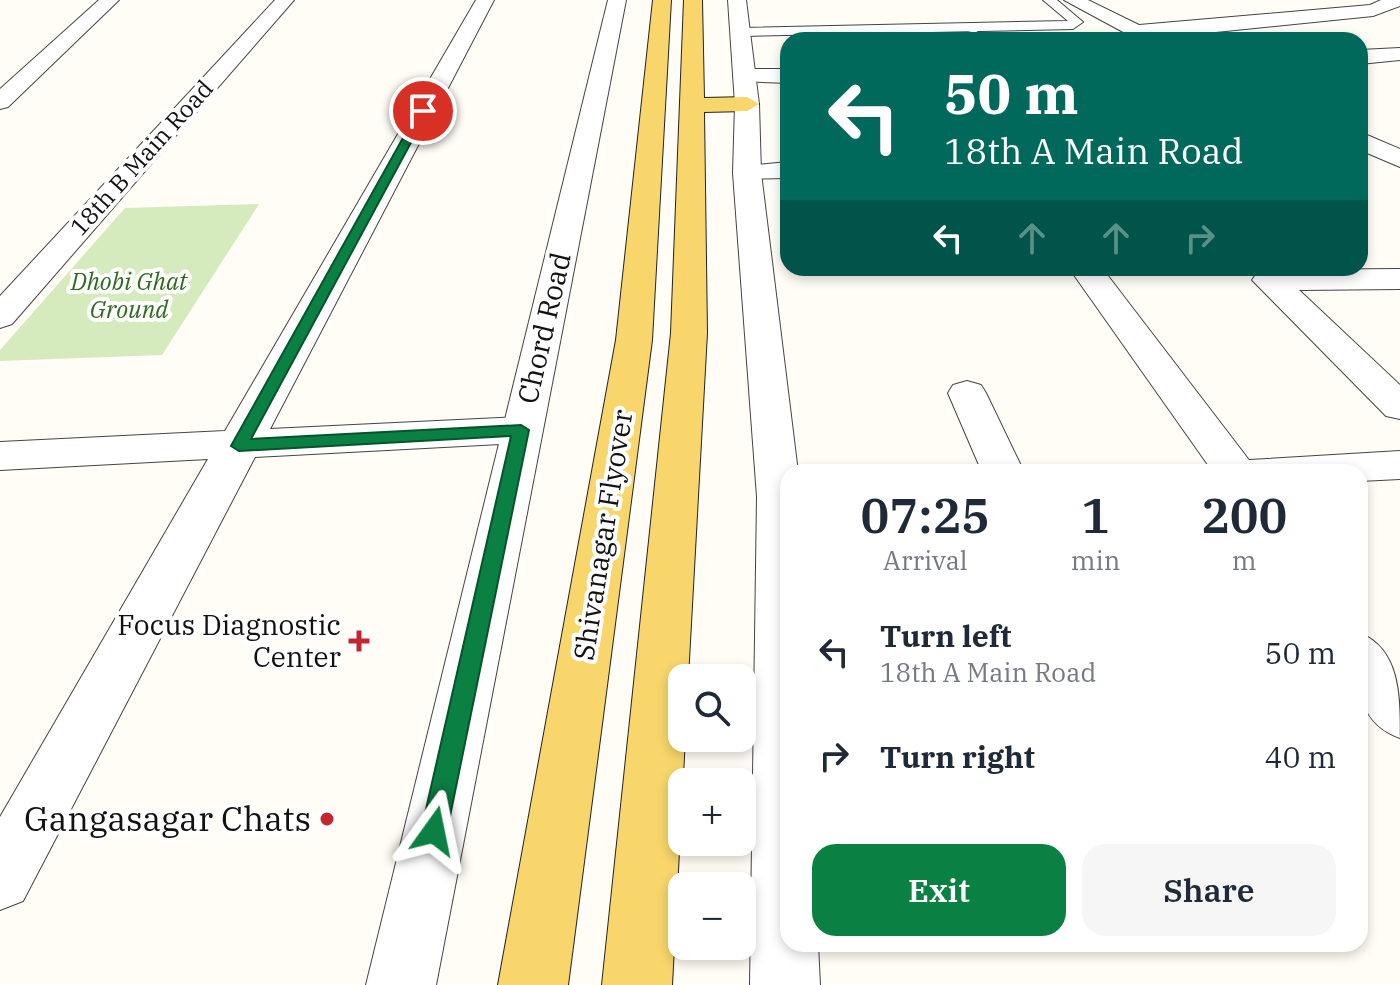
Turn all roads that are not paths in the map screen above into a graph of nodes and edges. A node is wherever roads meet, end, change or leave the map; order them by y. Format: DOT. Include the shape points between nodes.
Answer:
graph roads {
  1 [pos="110,0"];
  2 [pos="285,0"];
  3 [pos="485,0"];
  4 [pos="617,0"];
  5 [pos="647,0"];
  6 [pos="662,0"];
  7 [pos="693,0"];
  8 [pos="737,0"];
  9 [pos="1049,0"];
  10 [pos="1073,0"];
  11 [pos="1397,0"];
  12 [pos="742,32"];
  13 [pos="1138,32"];
  14 [pos="1181,32"];
  15 [pos="1400,54"];
  16 [pos="1368,56"];
  17 [pos="745,76"];
  18 [pos="780,76"];
  19 [pos="656,83"];
  20 [pos="0,102"];
  21 [pos="747,104"];
  22 [pos="692,105"];
  23 [pos="1387,123"];
  24 [pos="1368,124"];
  25 [pos="1368,144"];
  26 [pos="1400,159"];
  27 [pos="780,171"];
  28 [pos="747,173"];
  29 [pos="1091,276"];
  30 [pos="1400,279"];
  31 [pos="0,317"];
  32 [pos="967,393"];
  33 [pos="1400,407"];
  34 [pos="521,430"];
  35 [pos="239,446"];
  36 [pos="0,456"];
  37 [pos="999,464"];
  38 [pos="1229,464"];
  39 [pos="1398,467"];
  40 [pos="1368,468"];
  41 [pos="780,470"];
  42 [pos="1368,667"];
  43 [pos="1400,714"];
  44 [pos="0,878"];
  45 [pos="785,952"];
  46 [pos="401,985"];
  47 [pos="533,985"];
  48 [pos="637,985"];
  49 [pos="785,985"];
  1 -- 20 [label="street"];
  2 -- 31 [label="street, 18th B Main Road"];
  3 -- 35 [label="street"];
  4 -- 34 [label="street, Chord Road"];
  5 -- 19 [label="main road" via="641,48"];
  6 -- 19 [label="main road, Shivanagar Flyover"];
  7 -- 22 [label="main road"];
  8 -- 12 [label="street"];
  9 -- 12 [label="lane" via="1077,22"];
  10 -- 13 [label="street"];
  11 -- 14 [label="street" via="1373,10"];
  12 -- 17 [label="street"];
  15 -- 16 [label="street"];
  17 -- 18 [label="street"];
  17 -- 21 [label="street"];
  19 -- 47 [label="main road, Shivanagar Flyover" via="634,340"];
  21 -- 22 [label="main road"];
  21 -- 28 [label="street"];
  22 -- 48 [label="main road" via="689,333"];
  23 -- 24 [label="street"];
  25 -- 26 [label="street"];
  27 -- 28 [label="street"];
  28 -- 41 [label="street"];
  29 -- 38 [label="street"];
  30 -- 33 [label="street" via="1269,280"];
  32 -- 37 [label="street"];
  34 -- 35 [label="street"];
  34 -- 46 [label="street, Chord Road"];
  35 -- 36 [label="street"];
  35 -- 44 [label="street"];
  39 -- 40 [label="street"];
  42 -- 43 [label="street"];
  45 -- 49 [label="street"];
}
